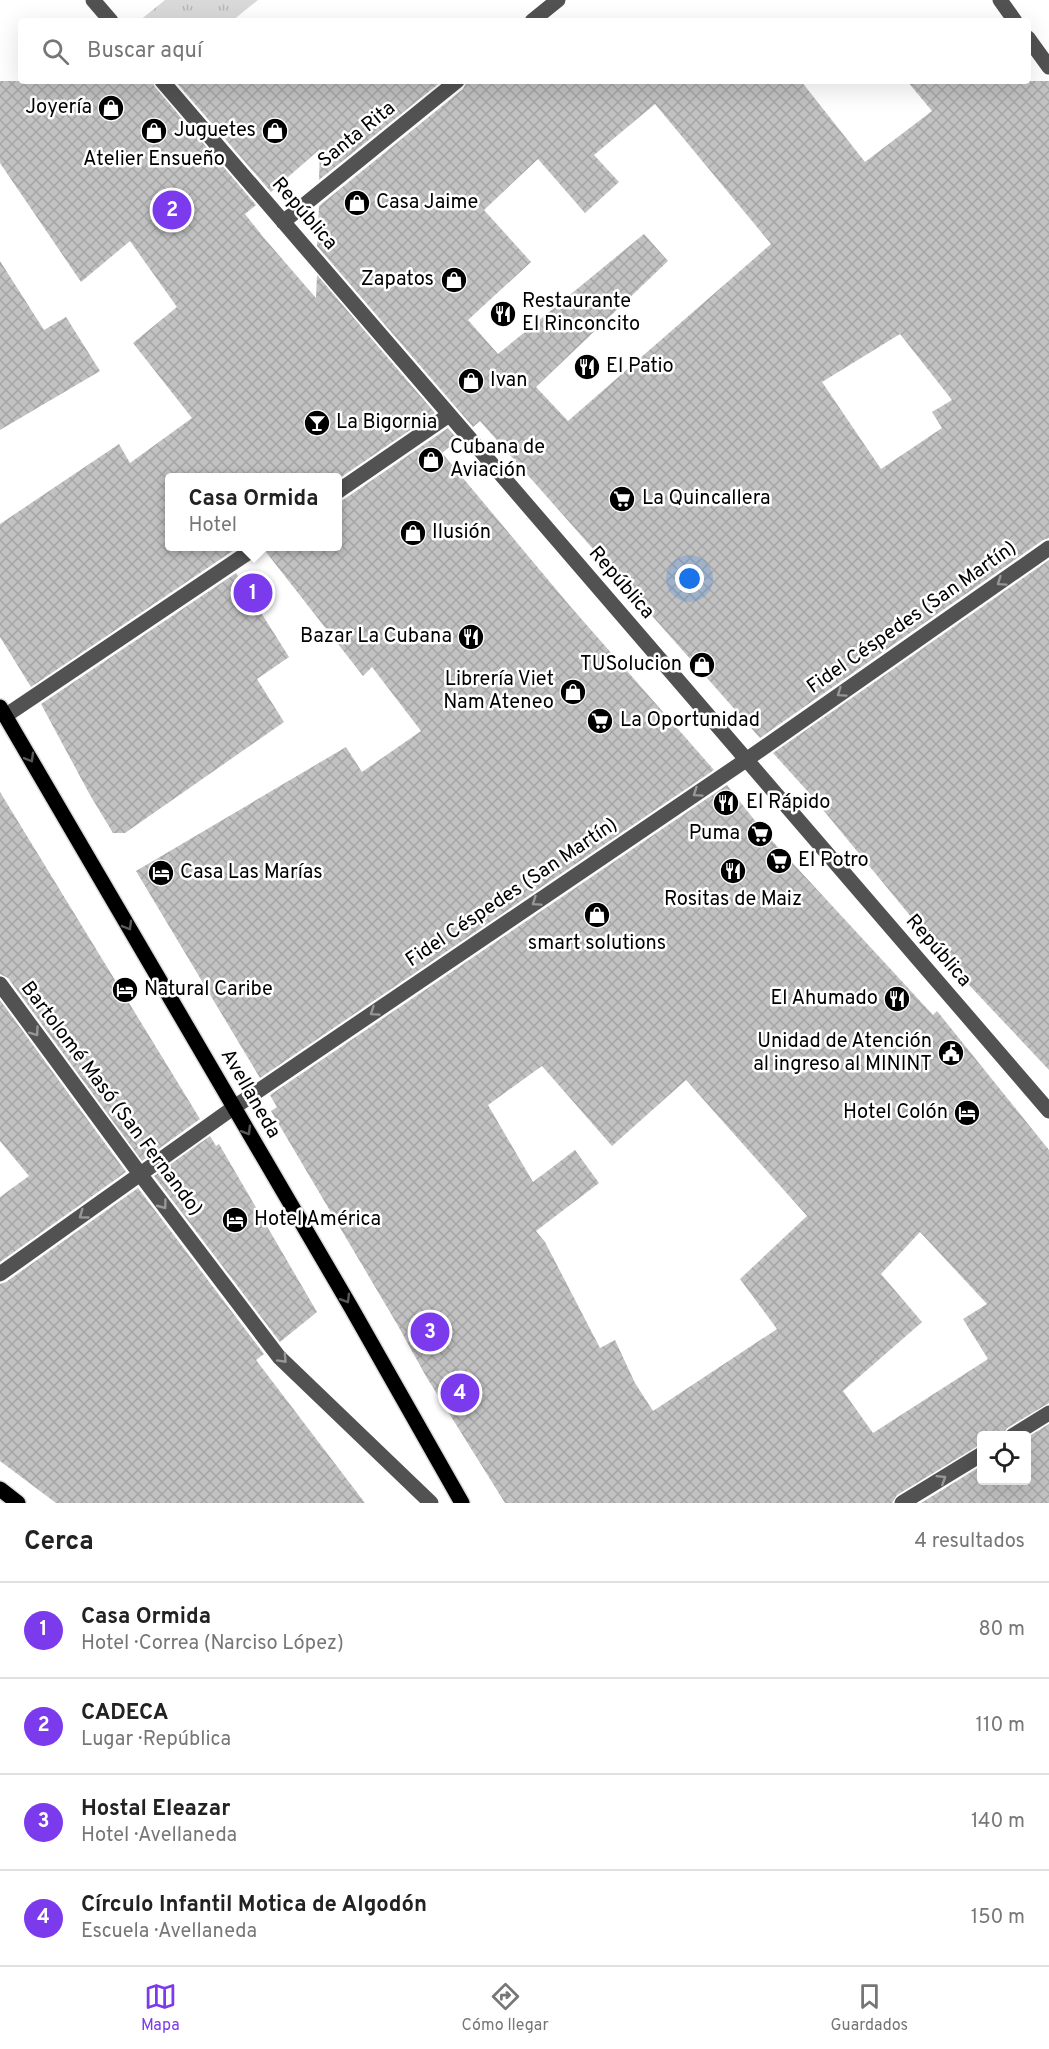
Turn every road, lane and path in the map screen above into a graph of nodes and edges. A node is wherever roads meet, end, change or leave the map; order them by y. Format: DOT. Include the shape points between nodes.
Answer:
graph roads {
  1 [pos="93,0"];
  2 [pos="558,0"];
  3 [pos="1000,0"];
  4 [pos="108,18"];
  5 [pos="536,18"];
  6 [pos="1013,18"];
  7 [pos="1031,42"];
  8 [pos="1049,67"];
  9 [pos="165,84"];
  10 [pos="453,84"];
  11 [pos="283,222"];
  12 [pos="449,415"];
  13 [pos="342,489"];
  14 [pos="1049,548"];
  15 [pos="250,551"];
  16 [pos="3,711"];
  17 [pos="746,760"];
  18 [pos="0,984"];
  19 [pos="233,1108"];
  20 [pos="1049,1112"];
  21 [pos="140,1174"];
  22 [pos="0,1274"];
  23 [pos="1049,1413"];
  24 [pos="1020,1431"];
  25 [pos="977,1456"];
  26 [pos="0,1489"];
  27 [pos="18,1503"];
  28 [pos="431,1503"];
  29 [pos="462,1503"];
  30 [pos="902,1503"];
  1 -- 4 [label="street"];
  2 -- 5 [label="street"];
  3 -- 6 [label="street"];
  7 -- 8 [label="street"];
  9 -- 11 [label="street, República"];
  10 -- 11 [label="street, Santa Rita"];
  11 -- 12 [label="street, República"];
  12 -- 13 [label="street"];
  12 -- 17 [label="street, República"];
  14 -- 17 [label="street, Fidel Céspedes (San Martín), one-way"];
  15 -- 16 [label="street"];
  16 -- 19 [label="main road, Avellaneda, one-way"];
  17 -- 19 [label="street, Fidel Céspedes (San Martín), one-way"];
  17 -- 20 [label="street, República"];
  18 -- 21 [label="street, Bartolomé Masó (San Fernando), one-way"];
  19 -- 21 [label="street, Fidel Céspedes (San Martín)"];
  19 -- 29 [label="main road, Avellaneda, one-way"];
  21 -- 22 [label="street, Fidel Céspedes (San Martín), one-way"];
  21 -- 28 [label="street, Bartolomé Masó (San Fernando), one-way" via="279,1357"];
  23 -- 24 [label="street"];
  30 -- 25 [label="street, one-way"];
  26 -- 27 [label="main road"];
}
